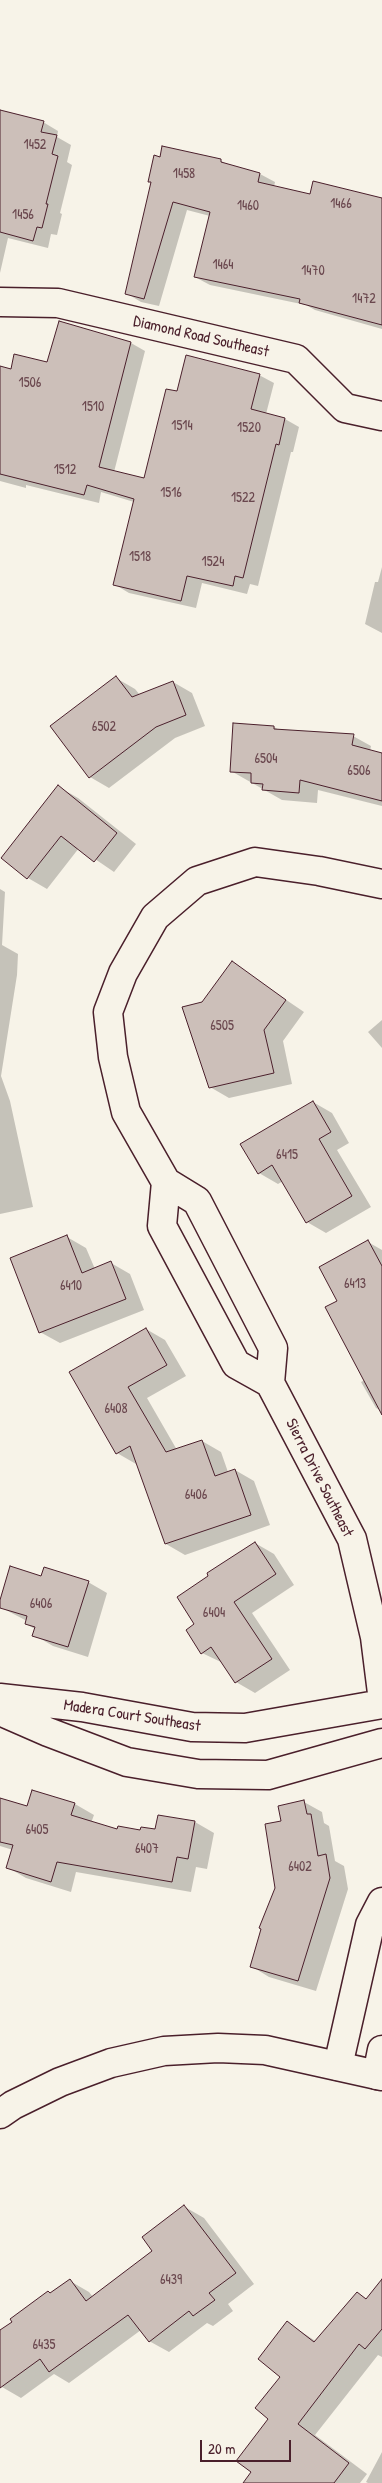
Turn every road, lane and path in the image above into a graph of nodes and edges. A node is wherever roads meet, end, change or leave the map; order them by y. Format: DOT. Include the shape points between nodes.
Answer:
graph roads {
  1 [pos="0,302"];
  2 [pos="382,416"];
  3 [pos="382,884"];
  4 [pos="166,1182"];
  5 [pos="270,1383"];
  6 [pos="382,1693"];
  7 [pos="0,1698"];
  8 [pos="382,1704"];
  9 [pos="0,1711"];
  10 [pos="382,1743"];
  11 [pos="382,1902"];
  12 [pos="338,2066"];
  13 [pos="380,2067"];
  14 [pos="0,2114"];
  1 -- 2 [label="street, Diamond Road Southeast" via="58,303 296,359 346,408"];
  3 -- 4 [label="street" via="255,862 197,881 155,917 123,973 108,1012 113,1057 126,1112"];
  4 -- 5 [label="street" via="197,1201 269,1339 273,1348"];
  4 -- 5 [label="street" via="162,1226 236,1364"];
  5 -- 6 [label="street, Sierra Drive Southeast" via="352,1539 375,1637"];
  7 -- 8 [label="street, Madera Court Southeast" via="192,1727 244,1728"];
  9 -- 10 [label="street, Madera Court Southeast" via="127,1762 198,1774 268,1774"];
  11 -- 12 [label="street" via="370,1925"];
  12 -- 13 [label="street"];
  12 -- 14 [label="street" via="265,2050 164,2051 111,2063 60,2082"];
}
